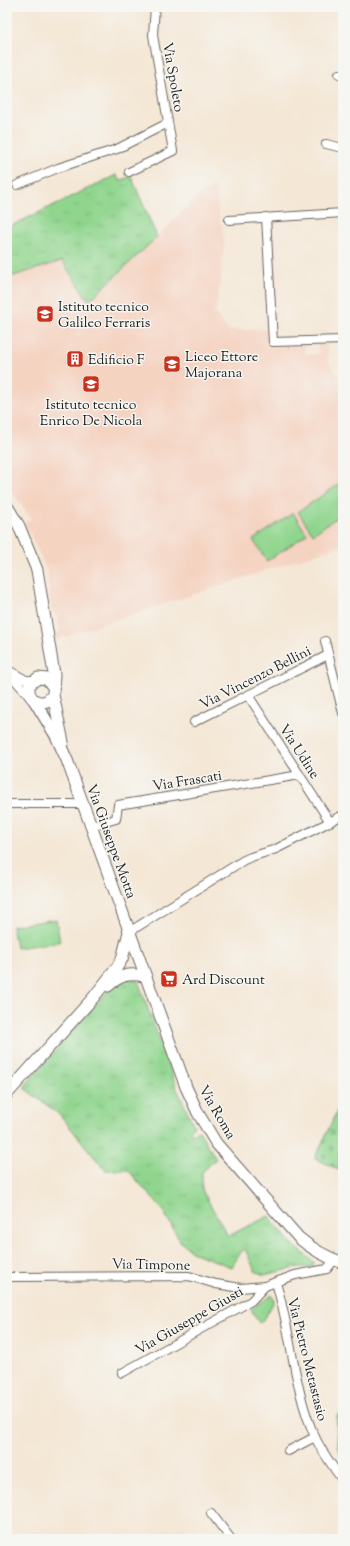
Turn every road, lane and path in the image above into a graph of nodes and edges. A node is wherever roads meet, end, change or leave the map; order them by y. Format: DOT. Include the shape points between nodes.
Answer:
graph roads {
  1 [pos="155,7"];
  2 [pos="168,123"];
  3 [pos="326,144"];
  4 [pos="343,148"];
  5 [pos="130,172"];
  6 [pos="16,185"];
  7 [pos="343,213"];
  8 [pos="266,218"];
  9 [pos="229,220"];
  10 [pos="343,340"];
  11 [pos="7,506"];
  12 [pos="45,627"];
  13 [pos="325,640"];
  14 [pos="328,655"];
  15 [pos="7,670"];
  16 [pos="35,679"];
  17 [pos="53,691"];
  18 [pos="248,695"];
  19 [pos="32,699"];
  20 [pos="343,713"];
  21 [pos="194,722"];
  22 [pos="67,760"];
  23 [pos="300,775"];
  24 [pos="7,804"];
  25 [pos="84,804"];
  26 [pos="343,815"];
  27 [pos="330,822"];
  28 [pos="91,826"];
  29 [pos="129,932"];
  30 [pos="138,958"];
  31 [pos="122,959"];
  32 [pos="145,976"];
  33 [pos="116,979"];
  34 [pos="93,998"];
  35 [pos="7,1094"];
  36 [pos="338,1261"];
  37 [pos="7,1277"];
  38 [pos="276,1283"];
  39 [pos="265,1286"];
  40 [pos="122,1373"];
  41 [pos="315,1437"];
  42 [pos="288,1451"];
  43 [pos="343,1481"];
  44 [pos="211,1513"];
  45 [pos="231,1539"];
  1 -- 2 [label="street, Via Spoleto" via="154,35"];
  2 -- 5 [label="street, Via Spoleto" via="173,151"];
  2 -- 6 [label="street" via="117,149"];
  3 -- 4 [label="street"];
  7 -- 8 [label="street"];
  8 -- 9 [label="street"];
  8 -- 10 [label="street" via="273,342"];
  11 -- 12 [label="main road" via="19,526 37,570"];
  12 -- 16 [label="main road" via="46,664 43,672"];
  12 -- 17 [label="main road" via="54,674"];
  13 -- 14 [label="street"];
  14 -- 18 [label="street, Via Vincenzo Bellini"];
  14 -- 20 [label="street"];
  15 -- 16 [label="street" via="26,680"];
  15 -- 19 [label="street"];
  16 -- 17 [label="main road" via="47,679"];
  16 -- 19 [label="main road" via="29,688"];
  17 -- 19 [label="main road" via="47,701"];
  17 -- 22 [label="main road"];
  18 -- 21 [label="street, Via Vincenzo Bellini"];
  18 -- 23 [label="street, Via Udine"];
  19 -- 22 [label="main road" via="56,736"];
  22 -- 25 [label="main road, Via Giuseppe Motta"];
  23 -- 27 [label="street, Via Udine"];
  23 -- 28 [label="street, Via Frascati" via="118,805 116,819"];
  24 -- 25 [label="street"];
  25 -- 28 [label="main road, Via Giuseppe Motta"];
  26 -- 27 [label="street"];
  27 -- 29 [label="street" via="276,849 244,860"];
  28 -- 29 [label="main road, Via Giuseppe Motta"];
  29 -- 30 [label="main road, Via Roma"];
  29 -- 31 [label="main road"];
  30 -- 31 [label="main road" via="125,956"];
  30 -- 32 [label="main road, Via Roma"];
  30 -- 33 [label="main road"];
  31 -- 34 [label="main road"];
  32 -- 33 [label="main road" via="132,974"];
  32 -- 36 [label="main road, Via Roma" via="186,1087 216,1143 299,1238 313,1249"];
  33 -- 34 [label="main road"];
  34 -- 35 [label="main road"];
  36 -- 38 [label="street, Via Timpone" via="327,1269 295,1275"];
  37 -- 39 [label="street, Via Timpone" via="189,1276 241,1288"];
  38 -- 39 [label="street, Via Timpone"];
  38 -- 41 [label="street, Via Pietro Metastasio" via="298,1386"];
  39 -- 40 [label="street, Via Giuseppe Giusti" via="251,1301"];
  41 -- 42 [label="street"];
  41 -- 43 [label="street, Via Pietro Metastasio"];
  44 -- 45 [label="street"];
}
